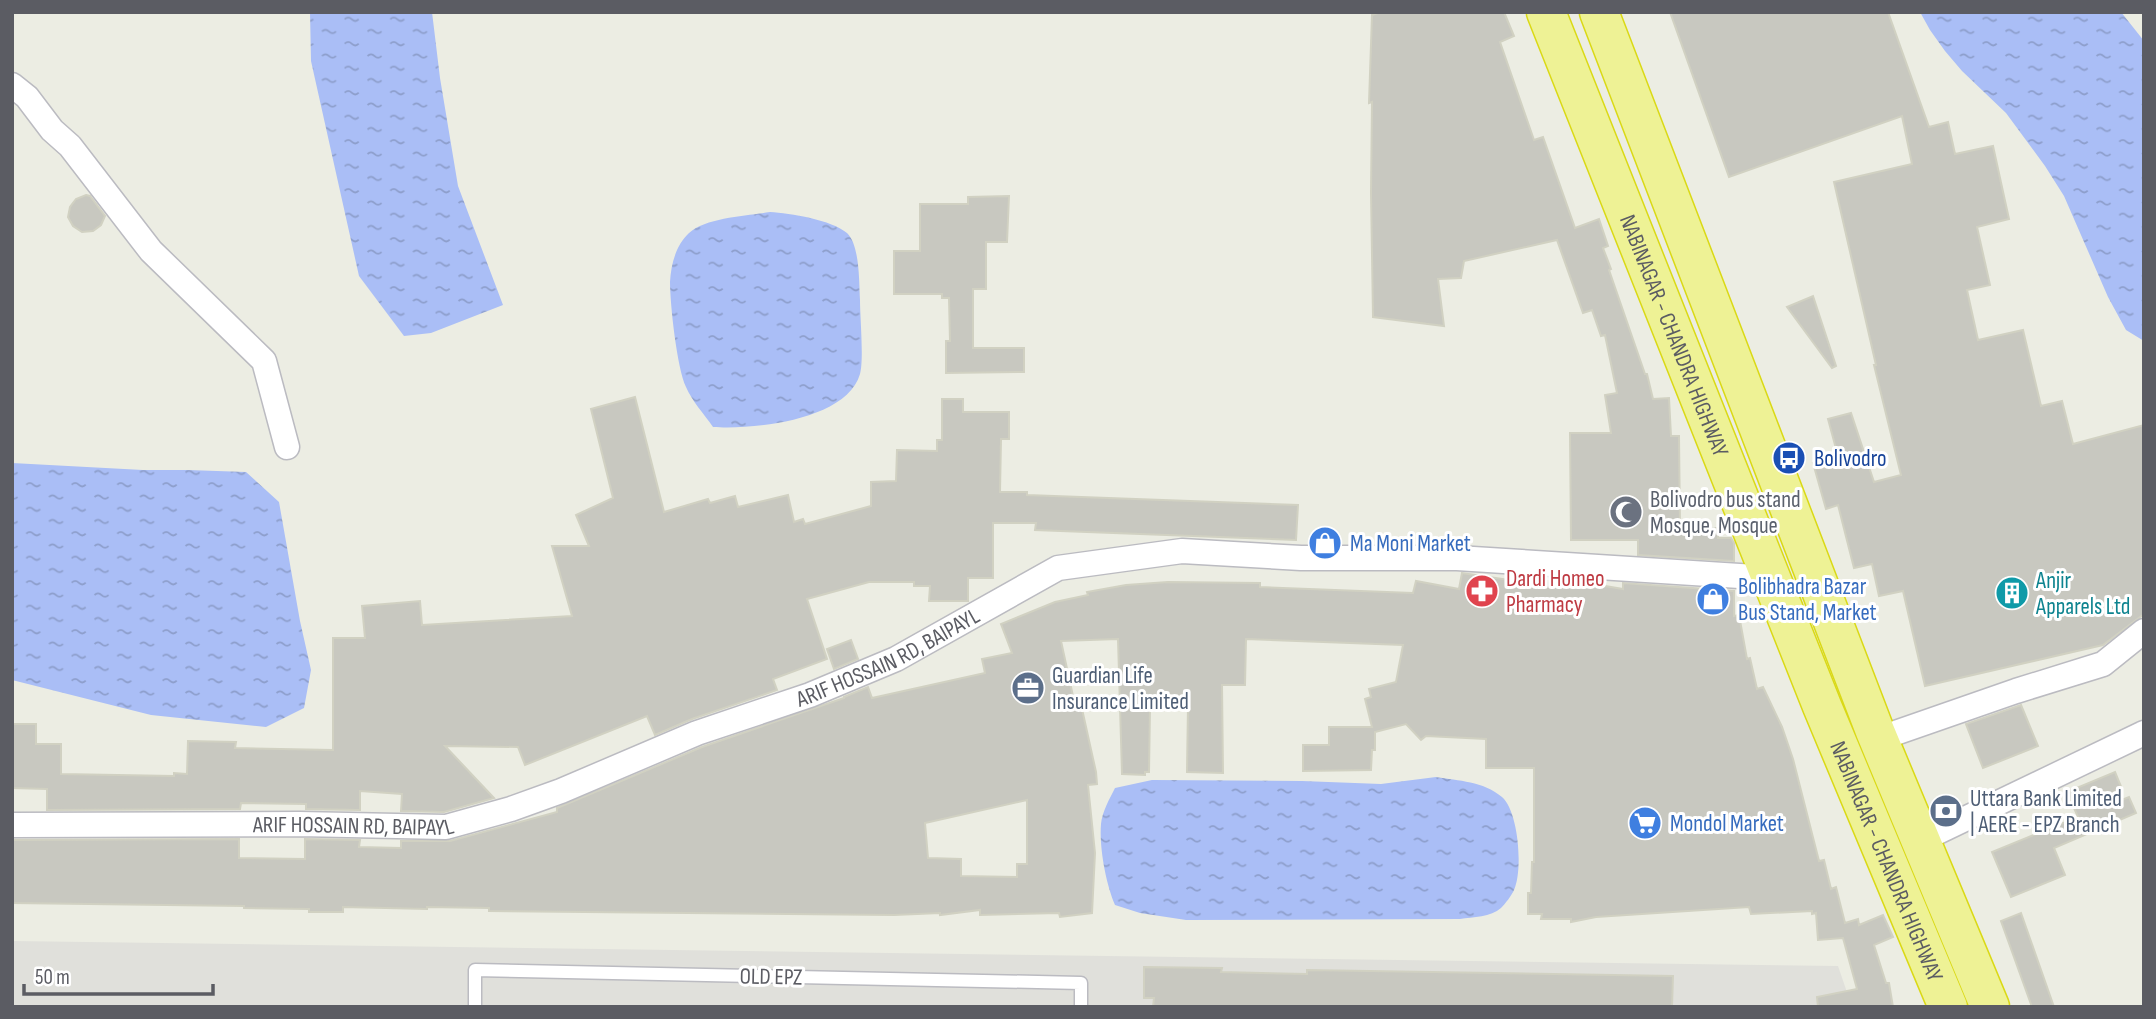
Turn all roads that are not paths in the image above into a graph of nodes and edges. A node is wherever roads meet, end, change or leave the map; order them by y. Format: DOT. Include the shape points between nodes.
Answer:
graph roads {
  1 [pos="1546,12"];
  2 [pos="1599,12"];
  3 [pos="12,85"];
  4 [pos="288,447"];
  5 [pos="1771,579"];
  6 [pos="2144,631"];
  7 [pos="2144,733"];
  8 [pos="1878,739"];
  9 [pos="12,825"];
  10 [pos="1921,840"];
  11 [pos="475,1007"];
  12 [pos="1080,1007"];
  13 [pos="1948,1007"];
  14 [pos="1990,1007"];
  1 -- 5 [label="highway, NABINAGAR - CHANDRA HIGHWAY"];
  2 -- 8 [label="highway, NABINAGAR - CHANDRA HIGHWAY"];
  3 -- 4 [label="street" via="70,146 151,251 264,361"];
  5 -- 9 [label="street, ARIF HOSSAIN RD, BAIPAYL" via="1457,558 1301,558 1182,551 1058,568 884,665 697,733 511,809 446,827"];
  5 -- 13 [label="highway, NABINAGAR - CHANDRA HIGHWAY"];
  6 -- 8 [label="street" via="2103,664"];
  7 -- 10 [label="street"];
  8 -- 10 [label="highway, NABINAGAR - CHANDRA HIGHWAY"];
  10 -- 14 [label="highway, NABINAGAR - CHANDRA HIGHWAY"];
  11 -- 12 [label="lane, OLD EPZ" via="475,970 1081,983"];
}
